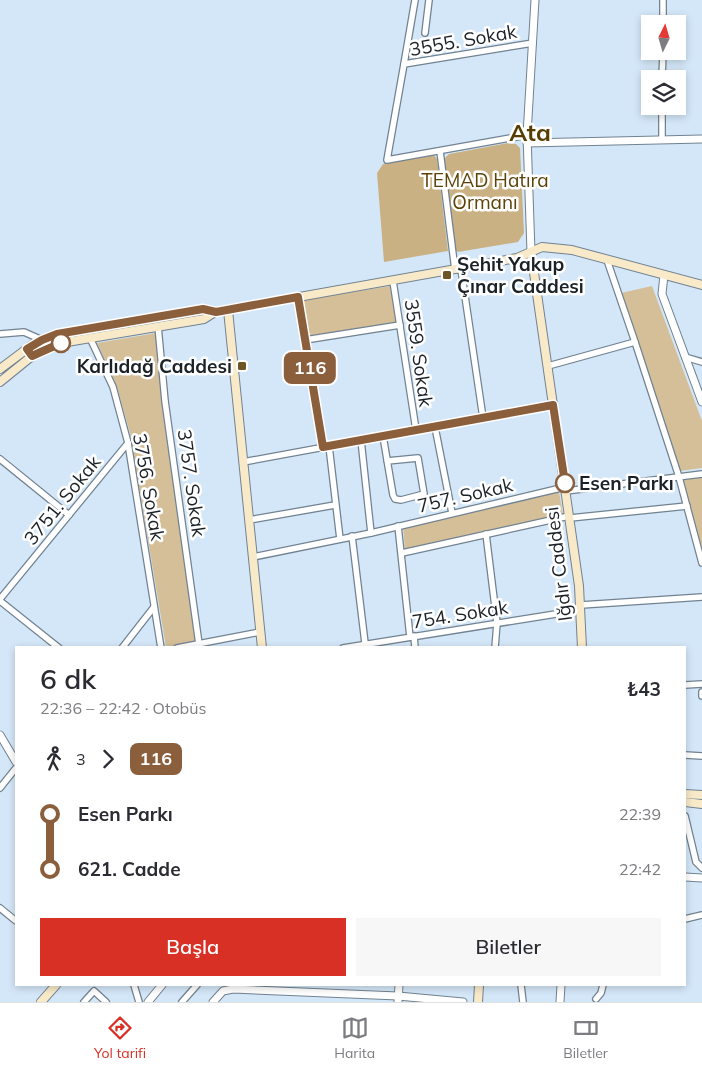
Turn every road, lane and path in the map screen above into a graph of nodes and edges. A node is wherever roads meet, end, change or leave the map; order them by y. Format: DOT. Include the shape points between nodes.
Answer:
graph roads {
  1 [pos="415,0"];
  2 [pos="429,0"];
  3 [pos="535,0"];
  4 [pos="662,0"];
  5 [pos="662,15"];
  6 [pos="425,33"];
  7 [pos="532,43"];
  8 [pos="404,64"];
  9 [pos="662,115"];
  10 [pos="526,135"];
  11 [pos="702,139"];
  12 [pos="662,140"];
  13 [pos="527,143"];
  14 [pos="440,150"];
  15 [pos="531,252"];
  16 [pos="607,260"];
  17 [pos="458,270"];
  18 [pos="664,275"];
  19 [pos="394,281"];
  20 [pos="702,285"];
  21 [pos="298,297"];
  22 [pos="228,310"];
  23 [pos="216,312"];
  24 [pos="400,324"];
  25 [pos="158,326"];
  26 [pos="0,334"];
  27 [pos="90,338"];
  28 [pos="42,340"];
  29 [pos="305,340"];
  30 [pos="635,342"];
  31 [pos="27,349"];
  32 [pos="32,356"];
  33 [pos="685,357"];
  34 [pos="702,362"];
  35 [pos="548,366"];
  36 [pos="0,369"];
  37 [pos="0,382"];
  38 [pos="702,402"];
  39 [pos="553,405"];
  40 [pos="483,418"];
  41 [pos="435,427"];
  42 [pos="416,430"];
  43 [pos="383,436"];
  44 [pos="361,440"];
  45 [pos="128,443"];
  46 [pos="326,446"];
  47 [pos="0,458"];
  48 [pos="387,461"];
  49 [pos="243,462"];
  50 [pos="702,474"];
  51 [pos="679,477"];
  52 [pos="565,489"];
  53 [pos="336,505"];
  54 [pos="686,506"];
  55 [pos="452,513"];
  56 [pos="69,515"];
  57 [pos="569,517"];
  58 [pos="249,520"];
  59 [pos="398,526"];
  60 [pos="371,533"];
  61 [pos="486,534"];
  62 [pos="352,536"];
  63 [pos="340,539"];
  64 [pos="402,553"];
  65 [pos="252,557"];
  66 [pos="702,563"];
  67 [pos="702,597"];
  68 [pos="0,600"];
  69 [pos="154,607"];
  70 [pos="581,608"];
  71 [pos="497,624"];
  72 [pos="260,632"];
  73 [pos="412,637"];
  74 [pos="199,644"];
  75 [pos="365,644"];
  76 [pos="57,646"];
  77 [pos="124,646"];
  78 [pos="161,646"];
  79 [pos="188,646"];
  80 [pos="262,646"];
  81 [pos="353,646"];
  82 [pos="414,646"];
  83 [pos="495,646"];
  84 [pos="582,646"];
  85 [pos="702,684"];
  86 [pos="686,685"];
  87 [pos="702,692"];
  88 [pos="702,696"];
  89 [pos="0,735"];
  90 [pos="686,755"];
  91 [pos="702,756"];
  92 [pos="15,760"];
  93 [pos="15,769"];
  94 [pos="0,788"];
  95 [pos="686,794"];
  96 [pos="702,795"];
  97 [pos="686,802"];
  98 [pos="702,804"];
  99 [pos="686,820"];
  100 [pos="702,868"];
  101 [pos="686,877"];
  102 [pos="702,878"];
  103 [pos="0,908"];
  104 [pos="702,914"];
  105 [pos="686,919"];
  106 [pos="15,920"];
  107 [pos="55,986"];
  108 [pos="134,986"];
  109 [pos="161,986"];
  110 [pos="196,986"];
  111 [pos="227,986"];
  112 [pos="399,986"];
  113 [pos="479,986"];
  114 [pos="521,986"];
  115 [pos="561,986"];
  116 [pos="603,986"];
  117 [pos="223,991"];
  118 [pos="398,999"];
  119 [pos="596,999"];
  120 [pos="41,1002"];
  121 [pos="84,1002"];
  122 [pos="106,1002"];
  123 [pos="139,1002"];
  124 [pos="148,1002"];
  125 [pos="182,1002"];
  126 [pos="213,1002"];
  127 [pos="463,1002"];
  128 [pos="478,1002"];
  129 [pos="523,1002"];
  130 [pos="560,1002"];
  1 -- 8 [label="street"];
  2 -- 6 [label="street"];
  3 -- 7 [label="street, Iğdır Caddesi"];
  4 -- 5 [label="street"];
  7 -- 8 [label="street, 3555. Sokak"];
  7 -- 10 [label="street, Iğdır Caddesi"];
  8 -- 14 [label="street, 3555. Sokak" via="387,160"];
  9 -- 12 [label="street"];
  10 -- 13 [label="street, Iğdır Caddesi"];
  10 -- 14 [label="street"];
  11 -- 12 [label="street"];
  12 -- 13 [label="street"];
  13 -- 15 [label="street, Iğdır Caddesi"];
  14 -- 17 [label="street"];
  15 -- 16 [label="main road" via="550,246"];
  15 -- 17 [label="main road"];
  15 -- 35 [label="main road, Iğdır Caddesi"];
  16 -- 18 [label="main road"];
  16 -- 30 [label="street"];
  17 -- 19 [label="main road"];
  17 -- 40 [label="street"];
  18 -- 20 [label="main road"];
  18 -- 33 [label="street" via="662,294"];
  19 -- 21 [label="main road"];
  19 -- 24 [label="street, 3559. Sokak"];
  21 -- 22 [label="main road"];
  21 -- 29 [label="street"];
  22 -- 23 [label="main road"];
  22 -- 49 [label="main road"];
  23 -- 25 [label="main road" via="204,319"];
  23 -- 28 [label="main road" via="203,309 57,334"];
  24 -- 29 [label="street"];
  24 -- 42 [label="street, 3559. Sokak"];
  25 -- 27 [label="main road"];
  25 -- 74 [label="street, 3757. Sokak"];
  26 -- 28 [label="street" via="24,332"];
  27 -- 32 [label="main road" via="61,343"];
  27 -- 45 [label="street, 3756. Sokak" via="113,387"];
  28 -- 31 [label="main road"];
  29 -- 46 [label="street"];
  30 -- 35 [label="street"];
  30 -- 51 [label="street"];
  31 -- 32 [label="main road"];
  31 -- 36 [label="main road"];
  32 -- 37 [label="main road"];
  33 -- 34 [label="street"];
  33 -- 38 [label="street"];
  35 -- 39 [label="main road, Iğdır Caddesi"];
  39 -- 40 [label="street"];
  39 -- 52 [label="main road, Iğdır Caddesi"];
  40 -- 41 [label="street"];
  41 -- 42 [label="street"];
  41 -- 55 [label="street"];
  42 -- 43 [label="street"];
  43 -- 44 [label="street"];
  43 -- 48 [label="street"];
  44 -- 46 [label="street"];
  44 -- 60 [label="street"];
  45 -- 56 [label="street, 3751. Sokak"];
  45 -- 69 [label="street, 3756. Sokak"];
  46 -- 49 [label="street"];
  46 -- 53 [label="street"];
  47 -- 56 [label="street"];
  48 -- 48 [label="street" via="395,499 424,494 418,458"];
  49 -- 58 [label="main road"];
  50 -- 51 [label="street, 757. Sokak"];
  51 -- 52 [label="street, 757. Sokak"];
  51 -- 54 [label="street"];
  52 -- 55 [label="street, 757. Sokak"];
  52 -- 57 [label="main road, Iğdır Caddesi"];
  53 -- 58 [label="street"];
  53 -- 63 [label="street"];
  54 -- 57 [label="street"];
  54 -- 66 [label="street"];
  55 -- 59 [label="street, 757. Sokak"];
  56 -- 68 [label="street, 3751. Sokak"];
  57 -- 61 [label="street"];
  57 -- 70 [label="main road, Iğdır Caddesi"];
  58 -- 65 [label="main road"];
  59 -- 60 [label="street, 757. Sokak"];
  59 -- 64 [label="street"];
  60 -- 62 [label="street, 757. Sokak"];
  61 -- 64 [label="street"];
  61 -- 71 [label="street"];
  62 -- 63 [label="street, 757. Sokak"];
  62 -- 75 [label="street"];
  63 -- 65 [label="street, 757. Sokak"];
  64 -- 73 [label="street"];
  65 -- 72 [label="main road"];
  67 -- 70 [label="street, 754. Sokak"];
  68 -- 76 [label="street"];
  69 -- 77 [label="street"];
  69 -- 78 [label="street, 3756. Sokak"];
  70 -- 71 [label="street, 754. Sokak"];
  70 -- 84 [label="main road, Iğdır Caddesi"];
  71 -- 73 [label="street, 754. Sokak"];
  71 -- 83 [label="street"];
  72 -- 74 [label="street"];
  72 -- 80 [label="main road"];
  73 -- 75 [label="street, 754. Sokak"];
  73 -- 82 [label="street"];
  74 -- 79 [label="street"];
  75 -- 81 [label="street, 754. Sokak"];
  85 -- 86 [label="street"];
  87 -- 88 [label="street"];
  89 -- 92 [label="street"];
  90 -- 91 [label="street"];
  93 -- 94 [label="street"];
  95 -- 96 [label="main road"];
  97 -- 98 [label="main road"];
  99 -- 100 [label="street" via="696,862"];
  101 -- 102 [label="street"];
  103 -- 106 [label="street"];
  104 -- 105 [label="street"];
  107 -- 120 [label="main road"];
  108 -- 123 [label="street"];
  109 -- 124 [label="street"];
  110 -- 125 [label="street"];
  111 -- 117 [label="street"];
  112 -- 118 [label="street"];
  113 -- 128 [label="main road"];
  114 -- 129 [label="street"];
  115 -- 130 [label="street"];
  116 -- 119 [label="street"];
  117 -- 118 [label="street" via="266,990"];
  117 -- 126 [label="street"];
  118 -- 127 [label="street"];
  121 -- 122 [label="street" via="94,990"];
}
